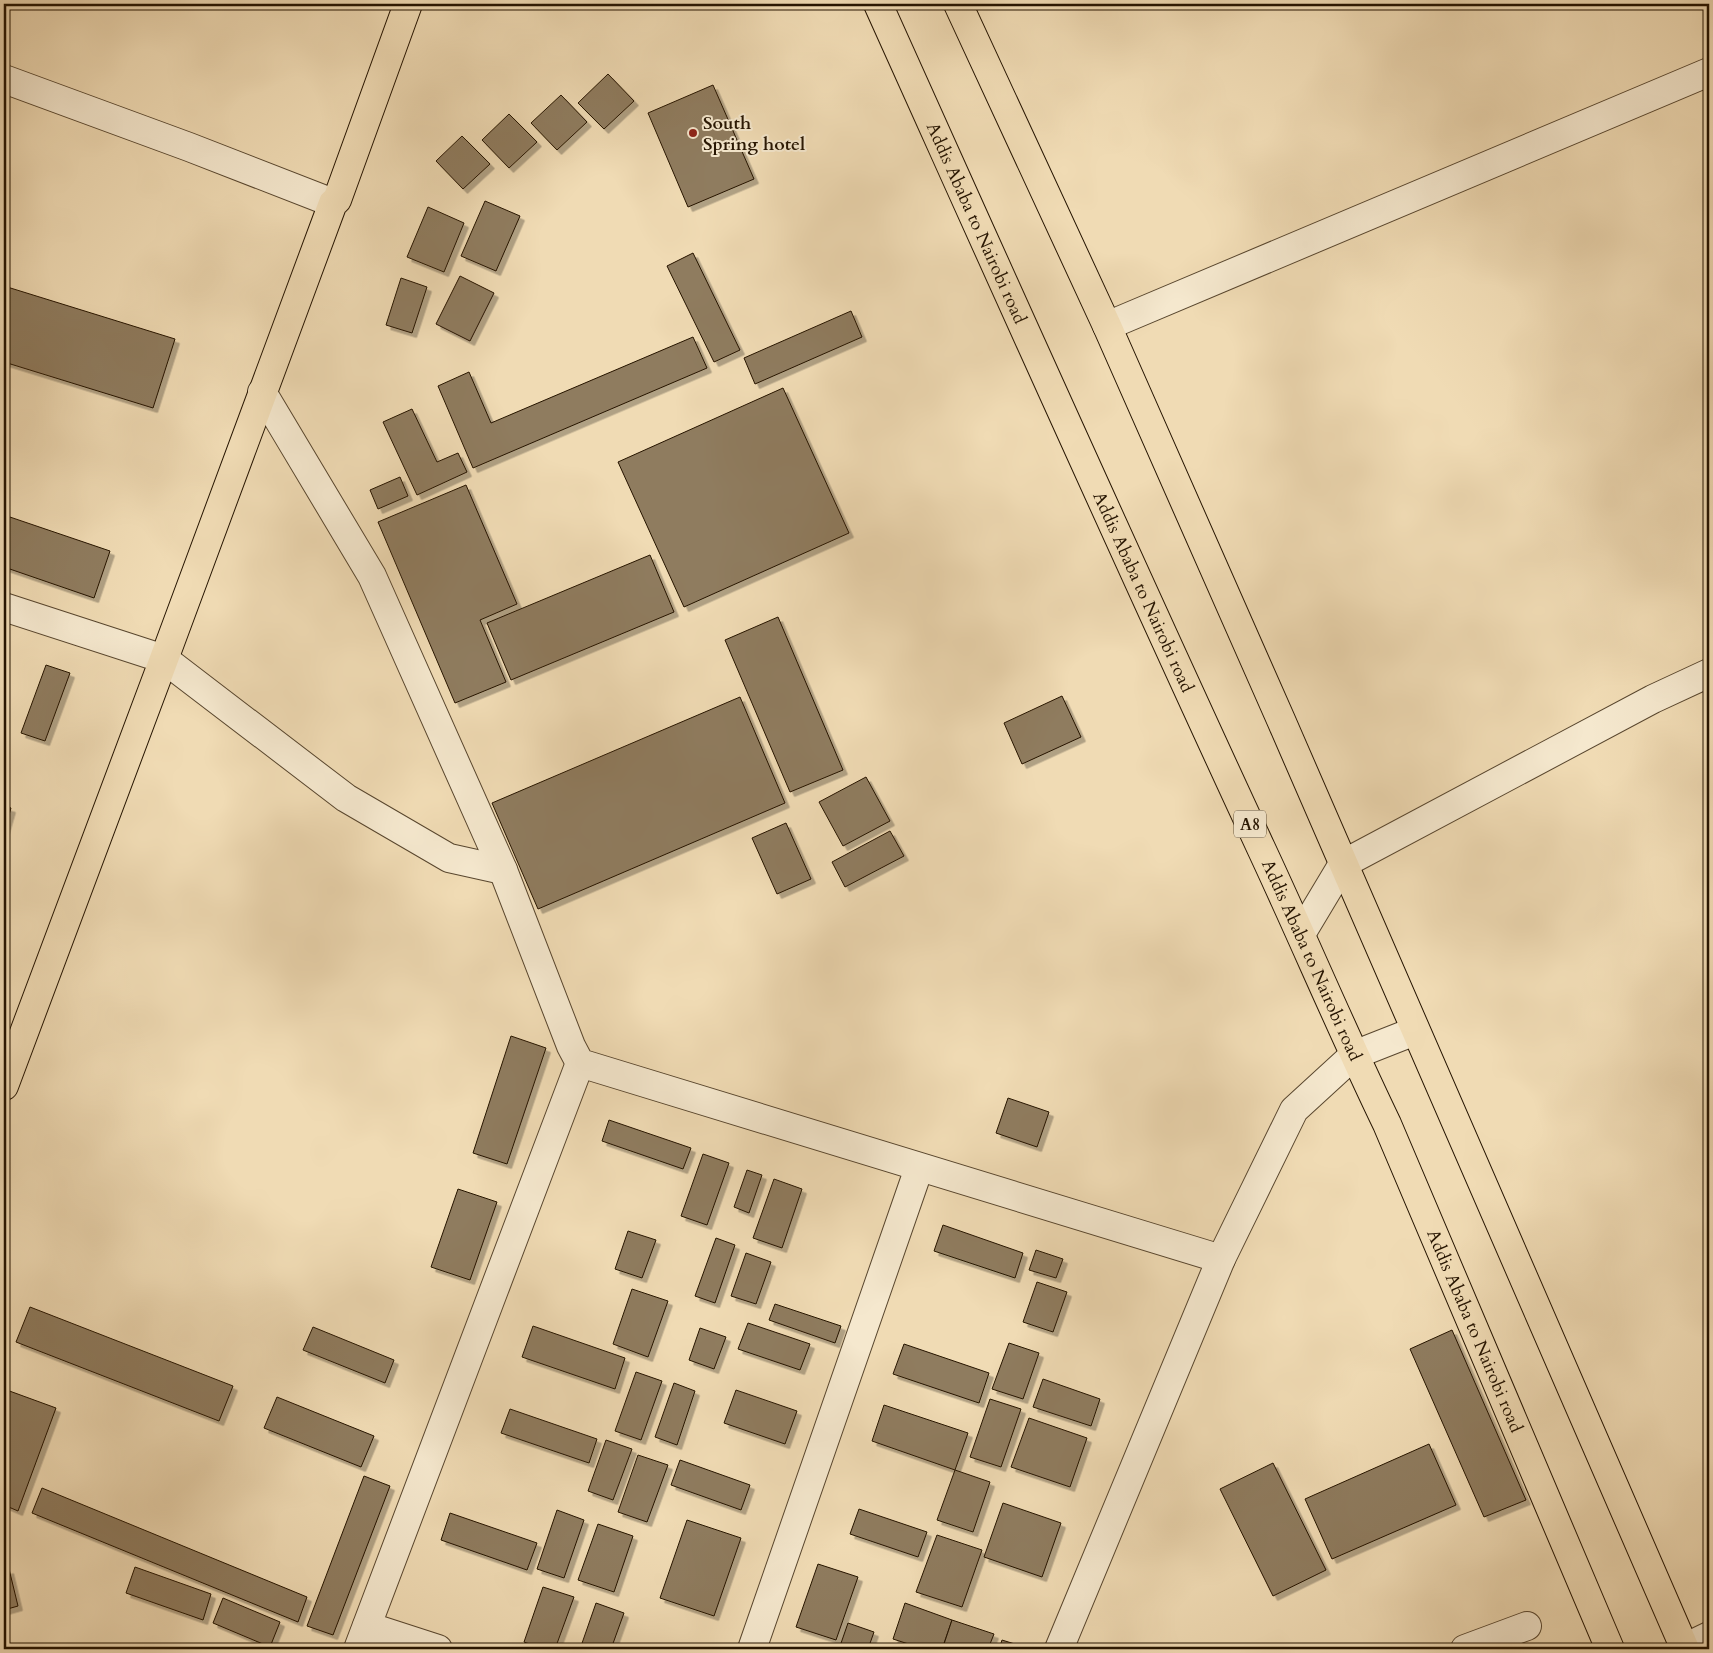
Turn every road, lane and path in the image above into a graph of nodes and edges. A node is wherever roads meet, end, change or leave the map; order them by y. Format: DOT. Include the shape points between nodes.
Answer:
graph roads {
  1 [pos="408,4"];
  2 [pos="878,4"];
  3 [pos="958,4"];
  4 [pos="1709,72"];
  5 [pos="4,79"];
  6 [pos="333,203"];
  7 [pos="1106,326"];
  8 [pos="262,392"];
  9 [pos="4,607"];
  10 [pos="164,660"];
  11 [pos="1709,674"];
  12 [pos="1343,864"];
  13 [pos="503,870"];
  14 [pos="1301,934"];
  15 [pos="1415,1031"];
  16 [pos="1354,1056"];
  17 [pos="580,1063"];
  18 [pos="4,1086"];
  19 [pos="919,1168"];
  20 [pos="1221,1259"];
  21 [pos="1526,1626"];
  22 [pos="1709,1636"];
  23 [pos="362,1638"];
  24 [pos="438,1649"];
  25 [pos="752,1649"];
  26 [pos="1059,1649"];
  27 [pos="1465,1649"];
  28 [pos="1610,1649"];
  29 [pos="1684,1649"];
  1 -- 6 [label="main road" via="337,200"];
  2 -- 14 [label="main road, Addis Ababa to Nairobi road / A8" via="1139,584"];
  3 -- 7 [label="main road"];
  4 -- 7 [label="street"];
  5 -- 6 [label="street"];
  6 -- 8 [label="main road"];
  7 -- 12 [label="main road"];
  8 -- 10 [label="main road"];
  8 -- 13 [label="street" via="372,576"];
  9 -- 10 [label="street"];
  10 -- 13 [label="street" via="346,798 449,858"];
  10 -- 18 [label="main road"];
  11 -- 12 [label="street" via="1653,699"];
  12 -- 14 [label="street"];
  12 -- 15 [label="main road"];
  13 -- 17 [label="street"];
  14 -- 16 [label="main road, Addis Ababa to Nairobi road / A8"];
  15 -- 16 [label="street"];
  15 -- 29 [label="main road"];
  16 -- 20 [label="street" via="1294,1110"];
  16 -- 28 [label="main road, Addis Ababa to Nairobi road / A8" via="1387,1124"];
  17 -- 19 [label="street"];
  17 -- 23 [label="street"];
  19 -- 20 [label="street"];
  19 -- 25 [label="street"];
  20 -- 26 [label="street"];
  21 -- 27 [label="street"];
  22 -- 29 [label="street"];
  23 -- 24 [label="street"];
}
